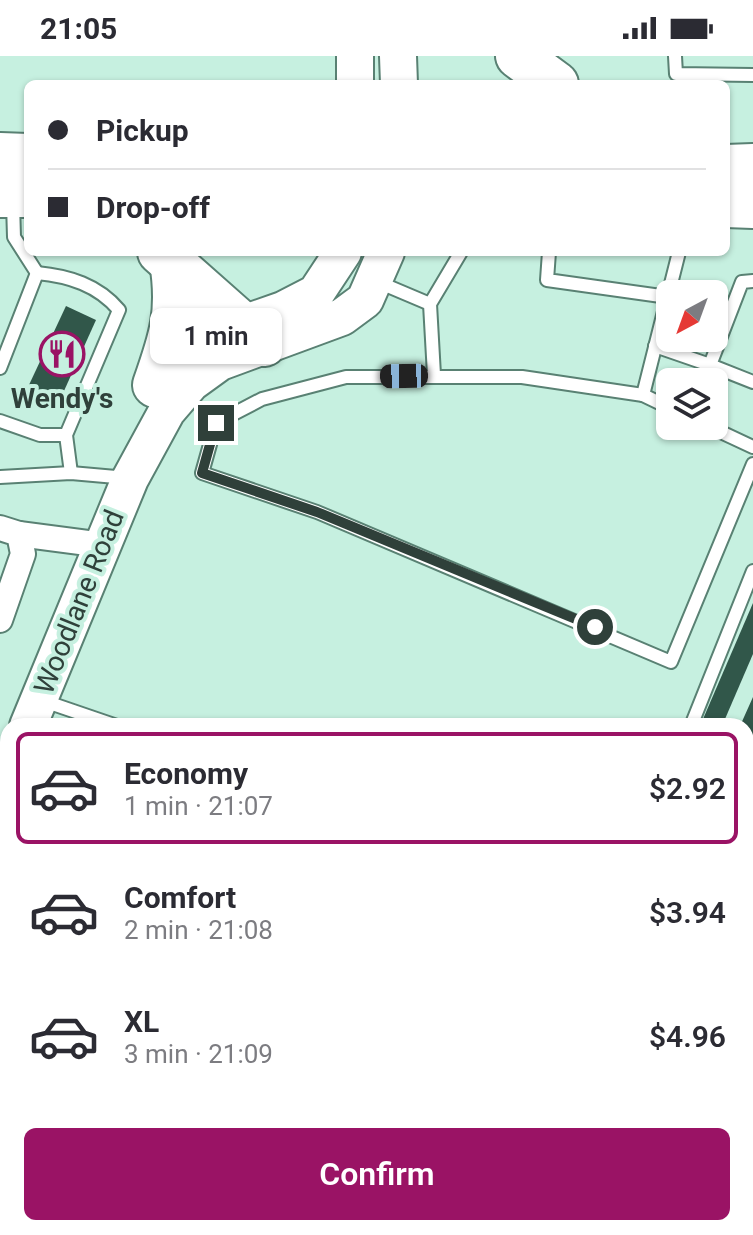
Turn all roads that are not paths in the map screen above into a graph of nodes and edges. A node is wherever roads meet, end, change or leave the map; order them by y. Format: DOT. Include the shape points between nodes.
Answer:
graph roads {
  1 [pos="355,56"];
  2 [pos="398,56"];
  3 [pos="518,56"];
  4 [pos="675,56"];
  5 [pos="753,75"];
  6 [pos="355,80"];
  7 [pos="399,80"];
  8 [pos="551,80"];
  9 [pos="753,166"];
  10 [pos="730,167"];
  11 [pos="16,190"];
  12 [pos="730,205"];
  13 [pos="753,206"];
  14 [pos="24,222"];
  15 [pos="0,237"];
  16 [pos="33,256"];
  17 [pos="340,256"];
  18 [pos="459,256"];
  19 [pos="549,256"];
  20 [pos="678,256"];
  21 [pos="166,257"];
  22 [pos="380,266"];
  23 [pos="37,273"];
  24 [pos="672,280"];
  25 [pos="748,282"];
  26 [pos="656,295"];
  27 [pos="430,304"];
  28 [pos="253,334"];
  29 [pos="656,342"];
  30 [pos="655,346"];
  31 [pos="710,365"];
  32 [pos="0,368"];
  33 [pos="434,375"];
  34 [pos="753,382"];
  35 [pos="155,385"];
  36 [pos="643,395"];
  37 [pos="656,401"];
  38 [pos="0,421"];
  39 [pos="66,435"];
  40 [pos="728,435"];
  41 [pos="753,447"];
  42 [pos="753,464"];
  43 [pos="71,473"];
  44 [pos="0,477"];
  45 [pos="130,479"];
  46 [pos="10,531"];
  47 [pos="103,545"];
  48 [pos="753,571"];
  49 [pos="0,620"];
  50 [pos="33,713"];
  51 [pos="65,718"];
  52 [pos="694,718"];
  1 -- 6 [label="street"];
  2 -- 7 [label="street"];
  3 -- 8 [label="highway"];
  4 -- 5 [label="lane" via="676,74"];
  9 -- 10 [label="highway"];
  11 -- 14 [label="lane"];
  11 -- 15 [label="lane"];
  12 -- 13 [label="highway"];
  16 -- 23 [label="lane"];
  17 -- 28 [label="street, Woodlane Road" via="316,293"];
  18 -- 27 [label="lane"];
  19 -- 26 [label="lane" via="547,280"];
  20 -- 24 [label="lane"];
  21 -- 28 [label="highway"];
  21 -- 35 [label="highway" via="177,295 176,328"];
  22 -- 27 [label="lane"];
  22 -- 28 [label="street, Woodlane Road" via="365,300 342,317"];
  23 -- 32 [label="lane"];
  23 -- 39 [label="lane" via="63,275 106,294 119,310"];
  25 -- 31 [label="lane"];
  27 -- 33 [label="lane"];
  28 -- 35 [label="street, Woodlane Road" via="194,341"];
  28 -- 45 [label="street, Woodlane Road" via="191,383 167,411"];
  29 -- 30 [label="lane"];
  30 -- 31 [label="lane"];
  30 -- 36 [label="lane"];
  31 -- 34 [label="lane"];
  33 -- 36 [label="lane" via="522,377"];
  33 -- 42 [label="lane" via="346,377 262,399 216,423 202,473 317,512 671,662"];
  35 -- 45 [label="street, Woodlane Road"];
  36 -- 37 [label="lane"];
  38 -- 39 [label="lane" via="40,435"];
  39 -- 43 [label="lane"];
  40 -- 41 [label="lane"];
  43 -- 44 [label="lane"];
  43 -- 45 [label="lane"];
  45 -- 47 [label="street, Woodlane Road"];
  46 -- 47 [label="street"];
  46 -- 49 [label="street" via="23,554"];
  47 -- 50 [label="street, Woodlane Road"];
  48 -- 52 [label="lane"];
  50 -- 51 [label="lane"];
}
